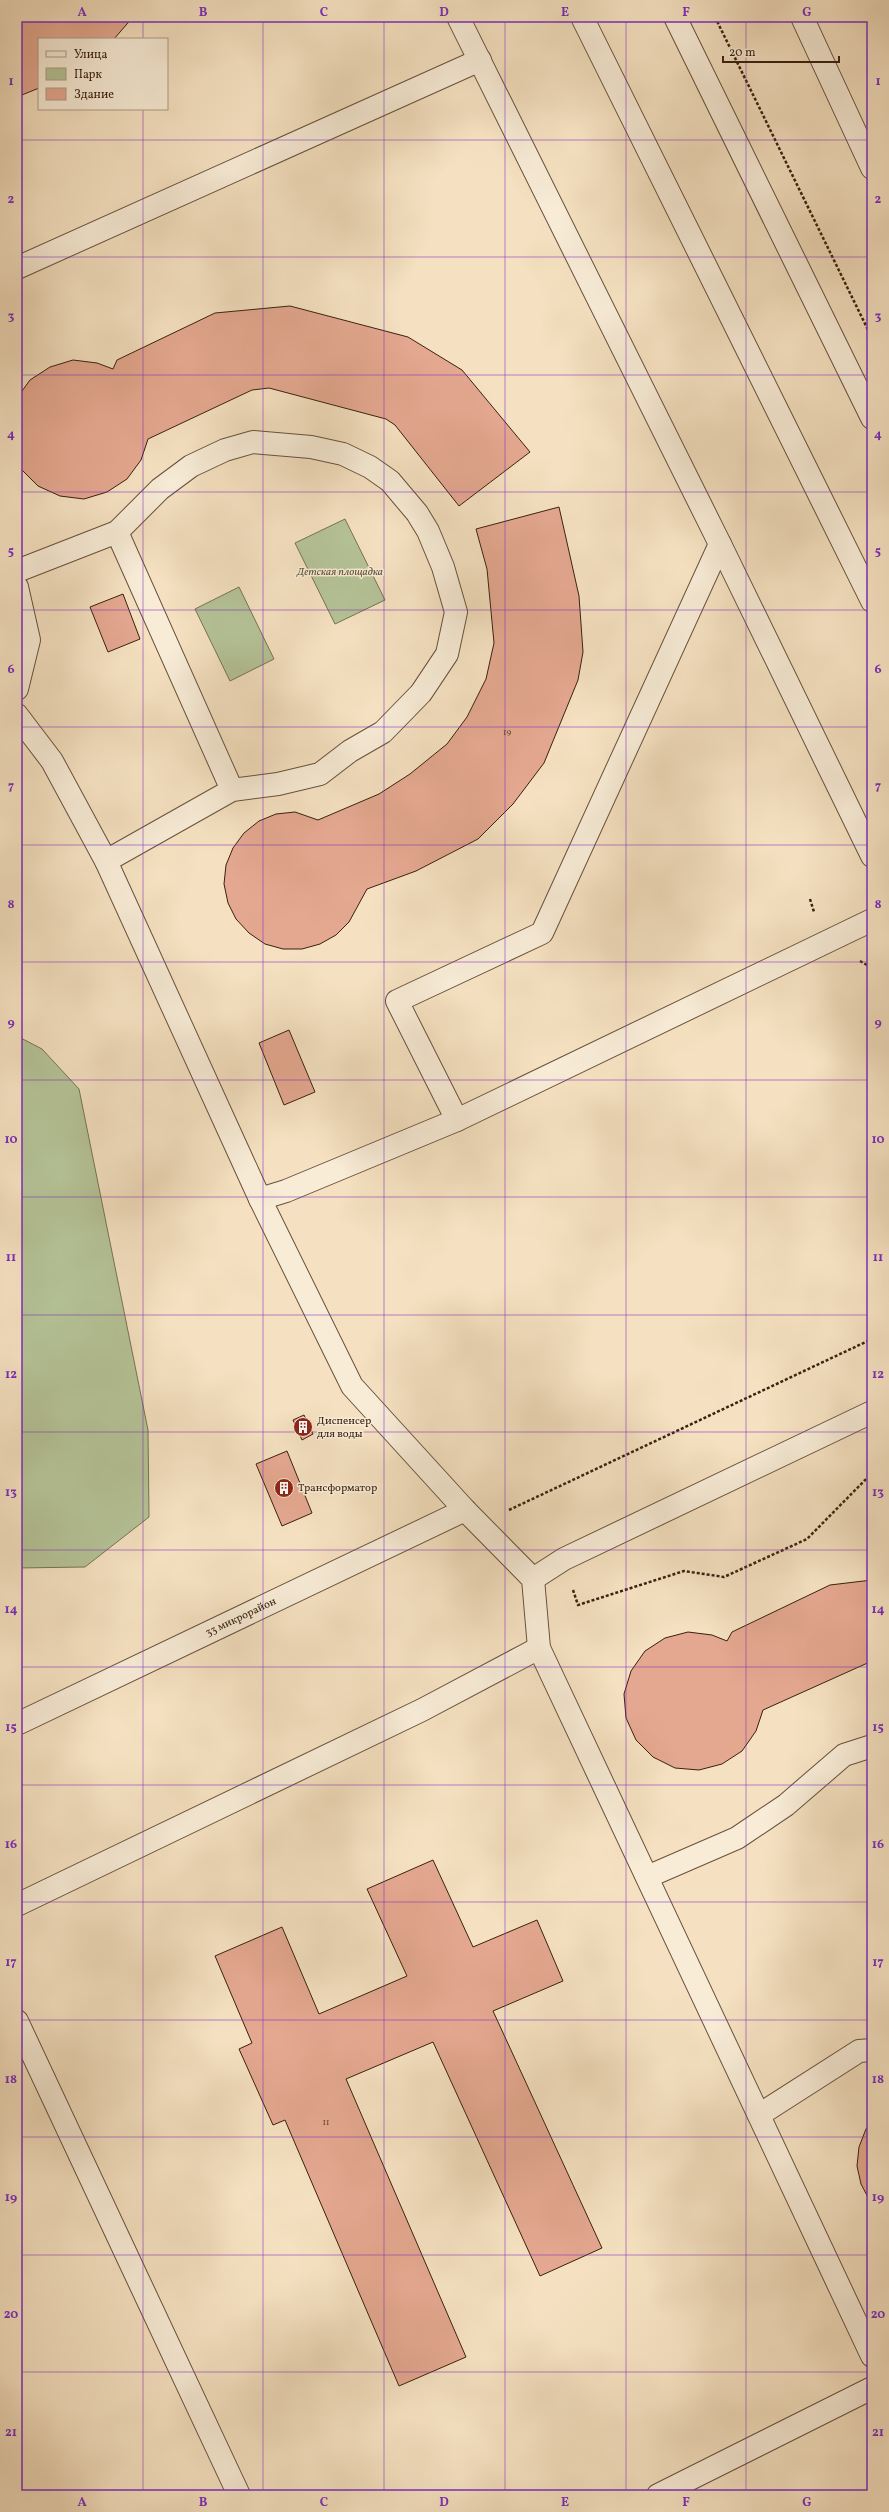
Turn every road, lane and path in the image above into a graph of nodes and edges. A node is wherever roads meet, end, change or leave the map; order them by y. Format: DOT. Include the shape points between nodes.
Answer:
graph roads {
  1 [pos="458,17"];
  2 [pos="582,17"];
  3 [pos="675,17"];
  4 [pos="715,17"];
  5 [pos="802,17"];
  6 [pos="480,60"];
  7 [pos="872,168"];
  8 [pos="17,268"];
  9 [pos="872,338"];
  10 [pos="872,418"];
  11 [pos="117,532"];
  12 [pos="720,544"];
  13 [pos="17,571"];
  14 [pos="17,587"];
  15 [pos="872,601"];
  16 [pos="17,688"];
  17 [pos="17,715"];
  18 [pos="232,790"];
  19 [pos="872,856"];
  20 [pos="106,861"];
  21 [pos="872,920"];
  22 [pos="457,1120"];
  23 [pos="260,1199"];
  24 [pos="872,1339"];
  25 [pos="872,1412"];
  26 [pos="872,1473"];
  27 [pos="465,1510"];
  28 [pos="514,1516"];
  29 [pos="564,1559"];
  30 [pos="533,1579"];
  31 [pos="539,1648"];
  32 [pos="17,1724"];
  33 [pos="872,1746"];
  34 [pos="647,1877"];
  35 [pos="17,1905"];
  36 [pos="17,2021"];
  37 [pos="872,2050"];
  38 [pos="759,2115"];
  39 [pos="872,2356"];
  40 [pos="872,2388"];
  41 [pos="239,2495"];
  42 [pos="658,2495"];
  1 -- 6 [label="street"];
  2 -- 15 [label="street"];
  3 -- 10 [label="street"];
  4 -- 9 [label="path"];
  5 -- 7 [label="street"];
  6 -- 8 [label="street"];
  6 -- 12 [label="street"];
  11 -- 13 [label="street"];
  11 -- 18 [label="street"];
  11 -- 18 [label="street" via="160,489 191,466 225,450 253,442 311,447 343,454 370,467 403,494 428,531 443,567 456,612 446,654 421,693 383,732 350,751 320,774 278,784"];
  12 -- 19 [label="street"];
  12 -- 22 [label="street" via="542,933 397,1001"];
  14 -- 16 [label="street" via="29,640"];
  17 -- 20 [label="street" via="52,761"];
  18 -- 20 [label="street"];
  20 -- 23 [label="street"];
  21 -- 22 [label="street"];
  22 -- 23 [label="street" via="286,1191"];
  23 -- 27 [label="street" via="352,1386"];
  24 -- 28 [label="path" via="508,1511"];
  25 -- 29 [label="street"];
  26 -- 29 [label="path" via="806,1539 724,1577 684,1570 578,1605"];
  27 -- 30 [label="street"];
  27 -- 32 [label="street, 33 микрорайон"];
  29 -- 30 [label="street"];
  30 -- 31 [label="street"];
  31 -- 34 [label="street"];
  31 -- 35 [label="street" via="422,1710"];
  33 -- 34 [label="street" via="844,1755 786,1805 737,1838"];
  34 -- 38 [label="street"];
  36 -- 41 [label="street"];
  37 -- 38 [label="street" via="859,2051"];
  38 -- 39 [label="street"];
  40 -- 42 [label="street"];
}
